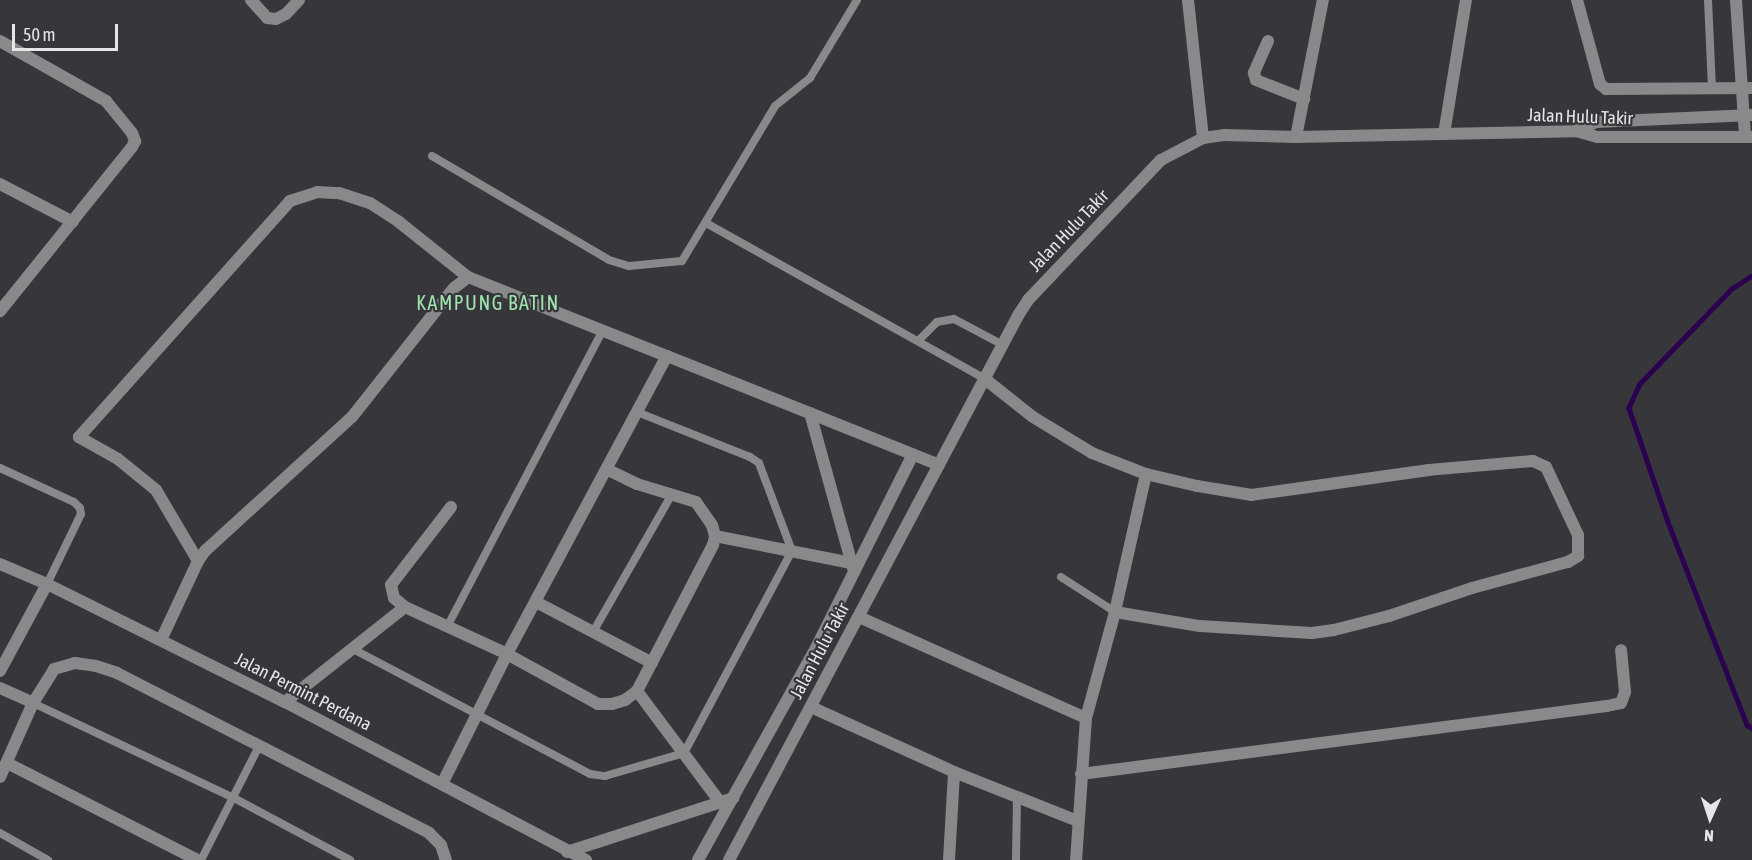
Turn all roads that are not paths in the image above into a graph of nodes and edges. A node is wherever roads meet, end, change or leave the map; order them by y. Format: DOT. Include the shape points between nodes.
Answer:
graph roads {
  1 [pos="251,0"];
  2 [pos="299,0"];
  3 [pos="857,0"];
  4 [pos="1188,0"];
  5 [pos="1323,0"];
  6 [pos="1466,0"];
  7 [pos="1577,0"];
  8 [pos="1708,0"];
  9 [pos="1736,0"];
  10 [pos="0,41"];
  11 [pos="1268,41"];
  12 [pos="1712,88"];
  13 [pos="1747,88"];
  14 [pos="1304,99"];
  15 [pos="1748,115"];
  16 [pos="1576,131"];
  17 [pos="1444,134"];
  18 [pos="1296,137"];
  19 [pos="1749,137"];
  20 [pos="1203,138"];
  21 [pos="432,156"];
  22 [pos="0,184"];
  23 [pos="73,222"];
  24 [pos="706,223"];
  25 [pos="468,277"];
  26 [pos="0,311"];
  27 [pos="602,332"];
  28 [pos="918,341"];
  29 [pos="1003,345"];
  30 [pos="667,356"];
  31 [pos="985,379"];
  32 [pos="637,412"];
  33 [pos="810,413"];
  34 [pos="913,454"];
  35 [pos="939,465"];
  36 [pos="0,468"];
  37 [pos="606,469"];
  38 [pos="1146,474"];
  39 [pos="672,494"];
  40 [pos="451,507"];
  41 [pos="714,536"];
  42 [pos="792,551"];
  43 [pos="198,561"];
  44 [pos="0,564"];
  45 [pos="853,568"];
  46 [pos="1061,577"];
  47 [pos="47,584"];
  48 [pos="536,602"];
  49 [pos="405,607"];
  50 [pos="1114,612"];
  51 [pos="859,617"];
  52 [pos="447,627"];
  53 [pos="593,632"];
  54 [pos="160,640"];
  55 [pos="353,649"];
  56 [pos="1621,650"];
  57 [pos="507,654"];
  58 [pos="652,663"];
  59 [pos="0,671"];
  60 [pos="0,688"];
  61 [pos="637,691"];
  62 [pos="285,702"];
  63 [pos="33,703"];
  64 [pos="811,707"];
  65 [pos="478,713"];
  66 [pos="1086,718"];
  67 [pos="259,746"];
  68 [pos="684,753"];
  69 [pos="7,763"];
  70 [pos="954,772"];
  71 [pos="1082,774"];
  72 [pos="0,777"];
  73 [pos="442,784"];
  74 [pos="1017,796"];
  75 [pos="232,797"];
  76 [pos="733,798"];
  77 [pos="720,802"];
  78 [pos="1078,821"];
  79 [pos="0,833"];
  80 [pos="567,852"];
  81 [pos="48,860"];
  82 [pos="197,860"];
  83 [pos="201,860"];
  84 [pos="350,860"];
  85 [pos="446,860"];
  86 [pos="586,860"];
  87 [pos="698,860"];
  88 [pos="729,860"];
  89 [pos="949,860"];
  90 [pos="1016,860"];
  91 [pos="1076,860"];
  1 -- 2 [label="street" via="267,18 276,19"];
  3 -- 24 [label="lane" via="810,78 775,106"];
  4 -- 20 [label="street"];
  5 -- 14 [label="street"];
  6 -- 17 [label="street"];
  7 -- 12 [label="street" via="1600,84 1606,90"];
  8 -- 12 [label="lane"];
  9 -- 13 [label="street"];
  10 -- 23 [label="street" via="106,100 132,133 132,147"];
  11 -- 14 [label="street" via="1254,73 1256,80"];
  12 -- 13 [label="street"];
  13 -- 15 [label="street"];
  14 -- 18 [label="street"];
  15 -- 16 [label="street" via="1596,122"];
  15 -- 19 [label="street"];
  16 -- 17 [label="street, Jalan Hulu Takir"];
  16 -- 19 [label="street, Jalan Hulu Takir" via="1597,137"];
  17 -- 18 [label="street, Jalan Hulu Takir"];
  18 -- 20 [label="street, Jalan Hulu Takir"];
  20 -- 29 [label="street, Jalan Hulu Takir" via="1161,160 1028,300"];
  21 -- 24 [label="lane" via="609,260 629,266 682,261"];
  22 -- 23 [label="street"];
  23 -- 26 [label="street"];
  24 -- 28 [label="lane"];
  25 -- 27 [label="street"];
  25 -- 43 [label="street" via="454,288 363,407 216,539"];
  25 -- 43 [label="street" via="370,203 339,193 317,192 290,201 79,437 118,459 156,490"];
  27 -- 30 [label="street"];
  27 -- 52 [label="lane"];
  28 -- 29 [label="lane" via="937,322 954,319"];
  28 -- 31 [label="lane"];
  29 -- 31 [label="street, Jalan Hulu Takir"];
  30 -- 32 [label="street"];
  30 -- 33 [label="street"];
  31 -- 35 [label="street, Jalan Hulu Takir"];
  31 -- 38 [label="street" via="1033,417 1092,453"];
  32 -- 37 [label="street"];
  32 -- 42 [label="lane" via="759,463"];
  33 -- 34 [label="street"];
  33 -- 45 [label="street"];
  34 -- 35 [label="street"];
  34 -- 45 [label="street"];
  35 -- 51 [label="street, Jalan Hulu Takir"];
  36 -- 47 [label="lane" via="80,508 81,514"];
  37 -- 39 [label="street" via="637,484"];
  37 -- 48 [label="street"];
  38 -- 50 [label="street"];
  38 -- 50 [label="street" via="1252,495 1429,470 1533,461 1546,467 1578,535 1578,556 1389,616 1312,633 1200,626"];
  39 -- 41 [label="street" via="696,502 712,525"];
  39 -- 53 [label="lane"];
  40 -- 49 [label="street" via="391,585 394,598"];
  41 -- 42 [label="street"];
  41 -- 58 [label="street" via="713,545"];
  42 -- 45 [label="street"];
  42 -- 68 [label="lane"];
  43 -- 54 [label="street"];
  44 -- 47 [label="street, Jalan Permint Perdana"];
  45 -- 76 [label="street" via="818,645"];
  46 -- 50 [label="lane"];
  47 -- 54 [label="street, Jalan Permint Perdana"];
  47 -- 59 [label="street"];
  48 -- 53 [label="street"];
  48 -- 57 [label="street"];
  49 -- 52 [label="street"];
  49 -- 55 [label="street"];
  50 -- 66 [label="street"];
  51 -- 64 [label="street, Jalan Hulu Takir"];
  51 -- 66 [label="street"];
  52 -- 57 [label="street"];
  53 -- 58 [label="street"];
  54 -- 62 [label="street, Jalan Permint Perdana"];
  55 -- 62 [label="street"];
  55 -- 65 [label="lane"];
  56 -- 71 [label="street" via="1621,703"];
  57 -- 61 [label="street" via="598,704 625,700"];
  57 -- 65 [label="street"];
  58 -- 61 [label="street"];
  60 -- 63 [label="street"];
  61 -- 68 [label="street"];
  62 -- 73 [label="street, Jalan Permint Perdana"];
  63 -- 67 [label="street" via="54,669 75,663 96,666"];
  63 -- 69 [label="street"];
  63 -- 75 [label="lane"];
  64 -- 70 [label="street"];
  64 -- 88 [label="street, Jalan Hulu Takir"];
  65 -- 68 [label="lane" via="590,774 605,776"];
  65 -- 73 [label="street"];
  66 -- 71 [label="street"];
  67 -- 75 [label="lane"];
  67 -- 85 [label="street" via="429,833 441,845"];
  68 -- 77 [label="street"];
  69 -- 72 [label="street"];
  69 -- 82 [label="street"];
  70 -- 74 [label="street"];
  70 -- 89 [label="street"];
  71 -- 78 [label="street"];
  73 -- 80 [label="street, Jalan Permint Perdana"];
  74 -- 78 [label="street"];
  74 -- 90 [label="lane"];
  75 -- 83 [label="lane"];
  75 -- 84 [label="lane"];
  76 -- 77 [label="street"];
  76 -- 87 [label="street"];
  77 -- 80 [label="street"];
  78 -- 91 [label="street"];
  79 -- 81 [label="lane"];
  80 -- 86 [label="street, Jalan Permint Perdana"];
}
